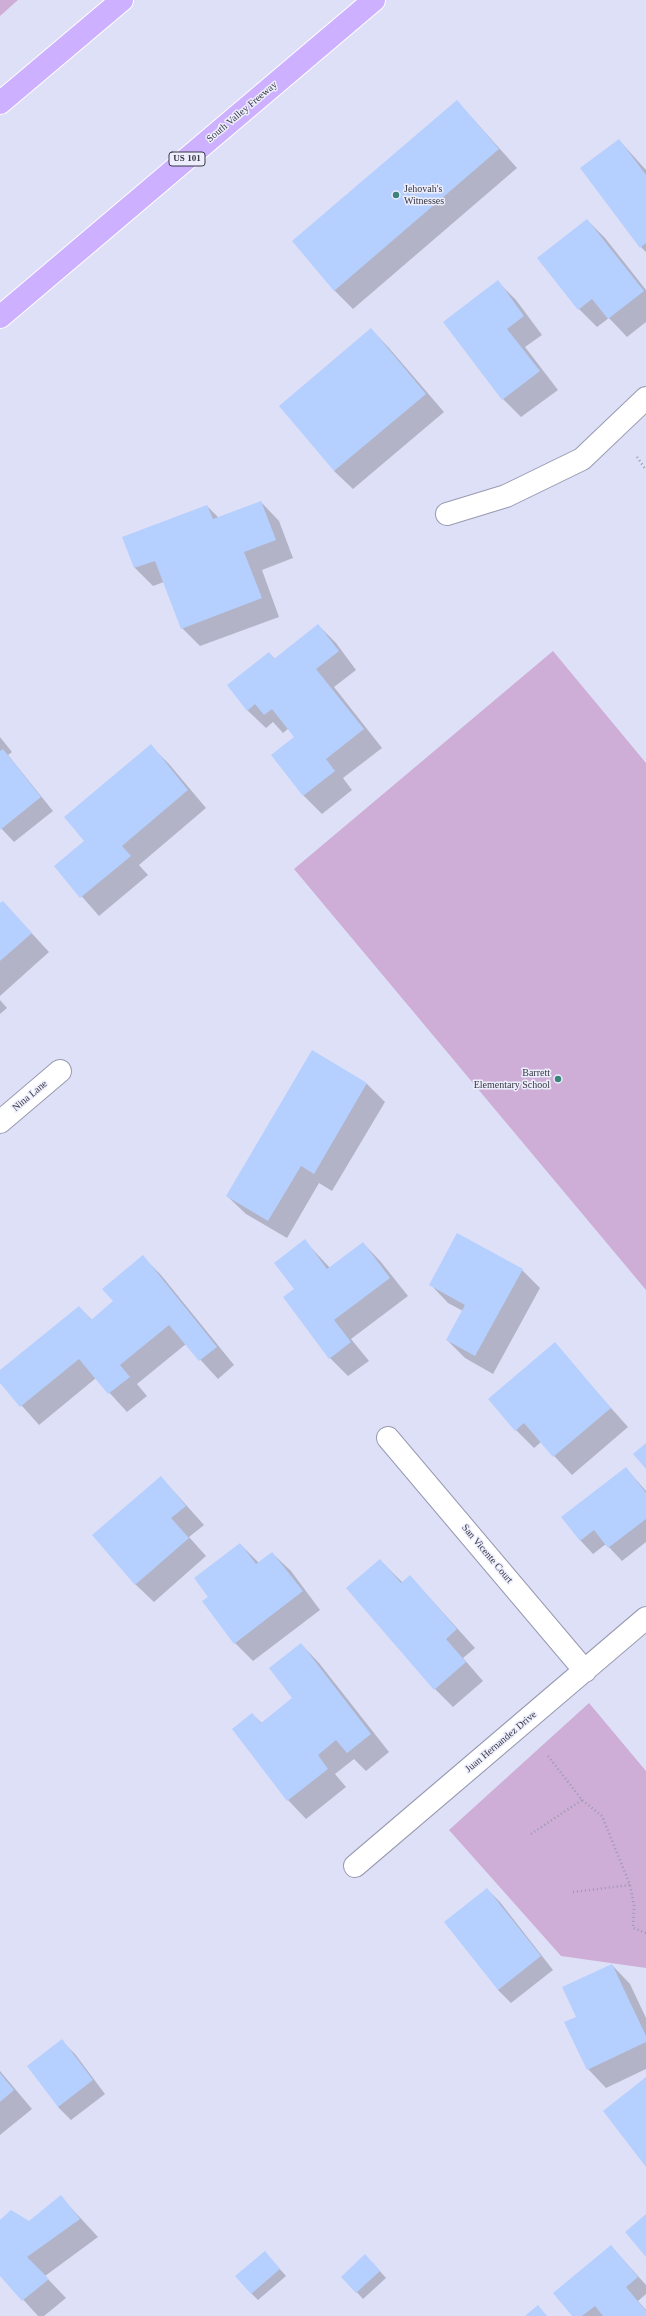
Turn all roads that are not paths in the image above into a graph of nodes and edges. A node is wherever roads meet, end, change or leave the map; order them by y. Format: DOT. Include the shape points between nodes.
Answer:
graph roads {
  1 [pos="122,0"];
  2 [pos="374,0"];
  3 [pos="0,103"];
  4 [pos="0,317"];
  5 [pos="646,398"];
  6 [pos="447,514"];
  7 [pos="60,1071"];
  8 [pos="0,1122"];
  9 [pos="388,1438"];
  10 [pos="646,1618"];
  11 [pos="585,1671"];
  12 [pos="355,1866"];
  1 -- 3 [label="highway"];
  2 -- 4 [label="highway, South Valley Freeway / US 101"];
  5 -- 6 [label="street" via="582,459 506,496"];
  7 -- 8 [label="street, Nina Lane"];
  9 -- 11 [label="street, San Vicente Court"];
  10 -- 11 [label="street, Juan Hernandez Drive"];
  11 -- 12 [label="street, Juan Hernandez Drive"];
}
